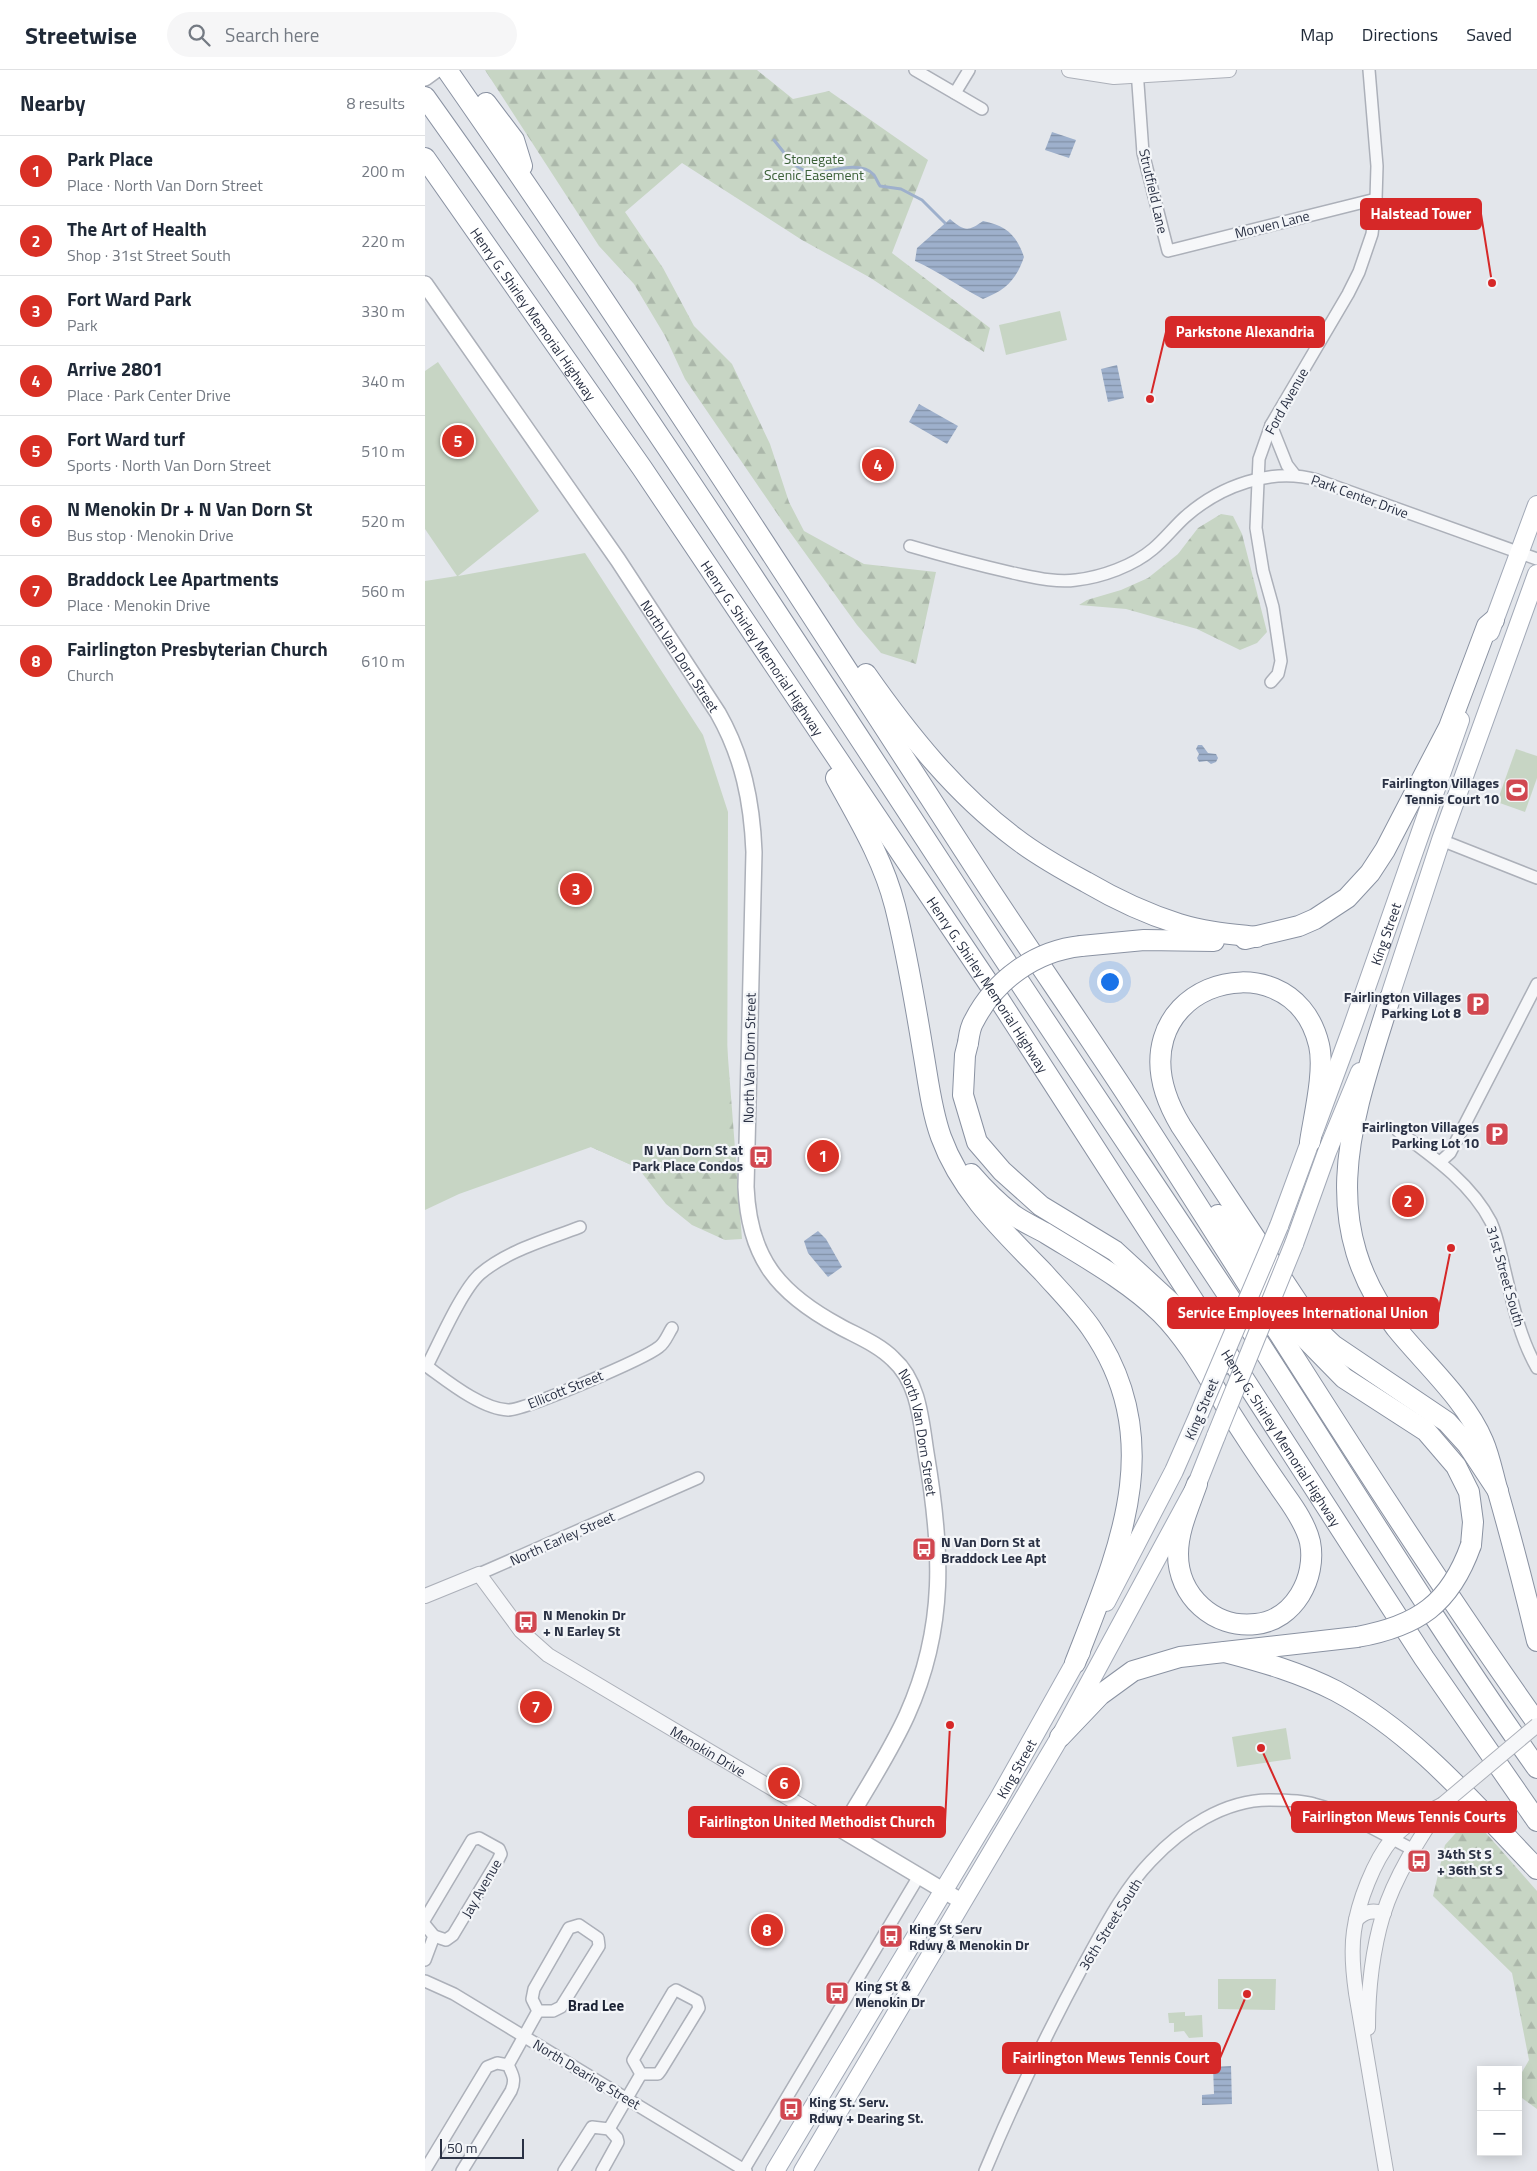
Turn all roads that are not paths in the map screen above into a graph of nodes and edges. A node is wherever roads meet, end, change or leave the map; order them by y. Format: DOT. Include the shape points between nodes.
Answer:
graph roads {
  1 [pos="436,70"];
  2 [pos="447,70"];
  3 [pos="915,70"];
  4 [pos="969,70"];
  5 [pos="1069,70"];
  6 [pos="1229,70"];
  7 [pos="1369,70"];
  8 [pos="1137,73"];
  9 [pos="425,78"];
  10 [pos="466,82"];
  11 [pos="955,93"];
  12 [pos="425,97"];
  13 [pos="982,109"];
  14 [pos="425,158"];
  15 [pos="1376,199"];
  16 [pos="1168,251"];
  17 [pos="425,284"];
  18 [pos="1271,425"];
  19 [pos="710,459"];
  20 [pos="1294,474"];
  21 [pos="1257,480"];
  22 [pos="1537,505"];
  23 [pos="910,546"];
  24 [pos="1519,553"];
  25 [pos="1537,559"];
  26 [pos="1537,574"];
  27 [pos="726,593"];
  28 [pos="1495,620"];
  29 [pos="1271,682"];
  30 [pos="1441,840"];
  31 [pos="1537,878"];
  32 [pos="1257,937"];
  33 [pos="1537,984"];
  34 [pos="1390,998"];
  35 [pos="1126,1094"];
  36 [pos="932,1105"];
  37 [pos="1398,1131"];
  38 [pos="1310,1142"];
  39 [pos="1440,1162"];
  40 [pos="580,1227"];
  41 [pos="672,1328"];
  42 [pos="426,1365"];
  43 [pos="1537,1368"];
  44 [pos="1295,1458"];
  45 [pos="698,1478"];
  46 [pos="1197,1484"];
  47 [pos="1497,1490"];
  48 [pos="479,1574"];
  49 [pos="425,1596"];
  50 [pos="1537,1641"];
  51 [pos="1225,1652"];
  52 [pos="1075,1663"];
  53 [pos="1537,1724"];
  54 [pos="1060,1737"];
  55 [pos="1537,1768"];
  56 [pos="1443,1804"];
  57 [pos="1537,1821"];
  58 [pos="843,1830"];
  59 [pos="1392,1839"];
  60 [pos="1414,1850"];
  61 [pos="1537,1869"];
  62 [pos="919,1876"];
  63 [pos="943,1890"];
  64 [pos="961,1901"];
  65 [pos="1384,1913"];
  66 [pos="425,1919"];
  67 [pos="1356,1920"];
  68 [pos="425,1925"];
  69 [pos="434,1936"];
  70 [pos="425,1960"];
  71 [pos="425,1981"];
  72 [pos="1362,2001"];
  73 [pos="538,2011"];
  74 [pos="525,2037"];
  75 [pos="508,2065"];
  76 [pos="641,2074"];
  77 [pos="627,2098"];
  78 [pos="609,2129"];
  79 [pos="425,2170"];
  80 [pos="744,2170"];
  81 [pos="461,2171"];
  82 [pos="565,2171"];
  83 [pos="602,2171"];
  84 [pos="775,2171"];
  85 [pos="803,2171"];
  86 [pos="985,2171"];
  87 [pos="1386,2171"];
  1 -- 9 [label="main road"];
  2 -- 10 [label="highway"];
  3 -- 11 [label="street"];
  4 -- 11 [label="street"];
  5 -- 8 [label="street" via="1114,77"];
  6 -- 8 [label="street"];
  7 -- 15 [label="street, Ford Avenue" via="1377,166"];
  8 -- 16 [label="street, Strutfield Lane" via="1143,153"];
  10 -- 19 [label="highway" via="514,140 528,187"];
  11 -- 13 [label="street"];
  12 -- 55 [label="highway" via="801,646 1335,1459 1484,1693"];
  14 -- 27 [label="highway, Henry G. Shirley Memorial Highway"];
  15 -- 16 [label="street, Morven Lane"];
  15 -- 18 [label="street, Ford Avenue" via="1372,234 1359,272 1331,326"];
  17 -- 58 [label="main road, North Van Dorn Street" via="618,560 730,736 749,792 753,839 746,1187 753,1235 769,1268 788,1292 803,1305 883,1350 895,1360 913,1385 939,1544 939,1587 934,1625 927,1660 907,1715"];
  18 -- 20 [label="street" via="1287,465"];
  18 -- 21 [label="street, Ford Avenue" via="1259,459"];
  19 -- 32 [label="highway" via="899,720 989,816 1015,838 1110,896 1179,924"];
  19 -- 35 [label="highway"];
  20 -- 21 [label="street, Park Center Drive"];
  20 -- 24 [label="street, Park Center Drive"];
  21 -- 23 [label="street, Park Center Drive" via="1229,487 1208,500 1153,550 1139,558 1118,569 1074,581 1038,578"];
  21 -- 29 [label="street, Ford Avenue" via="1257,544 1273,607 1281,661 1278,674"];
  22 -- 24 [label="main road, King Street"];
  24 -- 25 [label="street, Park Center Drive"];
  24 -- 28 [label="main road, King Street"];
  26 -- 30 [label="main road, King Street"];
  27 -- 36 [label="highway" via="873,843 900,927"];
  27 -- 44 [label="highway, Henry G. Shirley Memorial Highway" via="993,990"];
  28 -- 32 [label="highway" via="1487,626 1449,727 1370,873 1347,898 1315,919"];
  28 -- 38 [label="main road, King Street"];
  30 -- 31 [label="street"];
  30 -- 34 [label="main road, King Street"];
  32 -- 44 [label="highway, bridge" via="1227,941 1144,940 1062,948 1023,965 993,991 973,1022 965,1055 963,1095 977,1142 1002,1171 1041,1206 1115,1251 1177,1308"];
  33 -- 39 [label="street" via="1450,1153"];
  34 -- 46 [label="main road, King Street, bridge"];
  34 -- 47 [label="highway" via="1365,1075 1351,1136 1346,1181 1349,1221 1357,1255 1375,1295 1410,1344 1457,1398 1483,1440"];
  35 -- 51 [label="highway, bridge" via="1243,1248 1296,1329 1344,1378 1425,1431 1456,1466 1469,1492 1473,1522 1471,1545 1462,1569 1437,1603 1414,1620 1382,1633 1357,1638"];
  35 -- 53 [label="highway" via="1333,1417"];
  36 -- 46 [label="highway" via="950,1144 967,1170 988,1192 1015,1216 1131,1287 1190,1347 1254,1452 1295,1508 1310,1540 1310,1571 1303,1593 1275,1618 1257,1624 1217,1618 1192,1598 1181,1580 1178,1555 1181,1531"];
  36 -- 52 [label="highway" via="947,1152 965,1185 1007,1237 1090,1326 1111,1363 1126,1405 1133,1444 1127,1514"];
  37 -- 39 [label="street, 31st Street South"];
  38 -- 47 [label="highway" via="1320,1056 1314,1030 1298,1004 1276,989 1251,983 1222,984 1195,995 1174,1017 1162,1046 1162,1084 1181,1126 1314,1327 1333,1345 1447,1422 1467,1444"];
  38 -- 52 [label="main road, King Street, bridge" via="1279,1226 1174,1470"];
  39 -- 43 [label="street, 31st Street South" via="1491,1221 1521,1331"];
  40 -- 42 [label="street" via="523,1249 480,1274 468,1289"];
  41 -- 42 [label="street, Ellicott Street" via="660,1346 633,1361 529,1405 509,1410 486,1405"];
  44 -- 57 [label="highway, Henry G. Shirley Memorial Highway" via="1424,1658"];
  45 -- 48 [label="street, North Earley Street"];
  46 -- 54 [label="main road, King Street"];
  47 -- 50 [label="highway"];
  48 -- 49 [label="street, North Earley Street"];
  48 -- 58 [label="street, Menokin Drive" via="521,1631 548,1655"];
  51 -- 54 [label="highway" via="1180,1657 1133,1671 1099,1695"];
  51 -- 61 [label="highway" via="1280,1667 1336,1691 1382,1720 1425,1753"];
  52 -- 63 [label="main road, King Street" via="1008,1784"];
  53 -- 56 [label="street, bridge"];
  54 -- 64 [label="main road, King Street"];
  56 -- 59 [label="street" via="1411,1822"];
  56 -- 60 [label="street"];
  58 -- 62 [label="main road, Menokin Drive"];
  59 -- 60 [label="street, 36th Street South"];
  59 -- 67 [label="street" via="1375,1866"];
  59 -- 86 [label="street, 36th Street South" via="1314,1803 1268,1800 1219,1811 1177,1837 1145,1868 1103,1929 1041,2045"];
  60 -- 65 [label="street"];
  62 -- 63 [label="main road, Menokin Drive"];
  62 -- 80 [label="street"];
  63 -- 64 [label="main road, Menokin Drive"];
  63 -- 84 [label="main road, King Street"];
  64 -- 85 [label="main road, King Street"];
  65 -- 67 [label="street" via="1369,1911"];
  65 -- 72 [label="street"];
  66 -- 69 [label="street, Jay Avenue" via="472,1840 479,1838 499,1849 498,1860 453,1936 445,1940"];
  67 -- 72 [label="street" via="1353,1964"];
  68 -- 69 [label="street"];
  69 -- 70 [label="street"];
  71 -- 74 [label="street, North Dearing Street" via="454,1994"];
  72 -- 87 [label="street"];
  73 -- 73 [label="street" via="553,2011 561,2007 599,1946 598,1938 579,1925 569,1928 534,1989 532,1999"];
  73 -- 74 [label="street"];
  74 -- 75 [label="street"];
  74 -- 77 [label="street, North Dearing Street"];
  75 -- 79 [label="street" via="497,2063 487,2067"];
  75 -- 81 [label="street" via="514,2077 511,2091"];
  76 -- 76 [label="street" via="658,2074 699,2008 697,2001 679,1990 673,1992 633,2060"];
  76 -- 77 [label="street"];
  77 -- 78 [label="street"];
  77 -- 80 [label="street, North Dearing Street"];
  78 -- 82 [label="street" via="597,2126 589,2130"];
  78 -- 83 [label="street" via="618,2142"];
}
